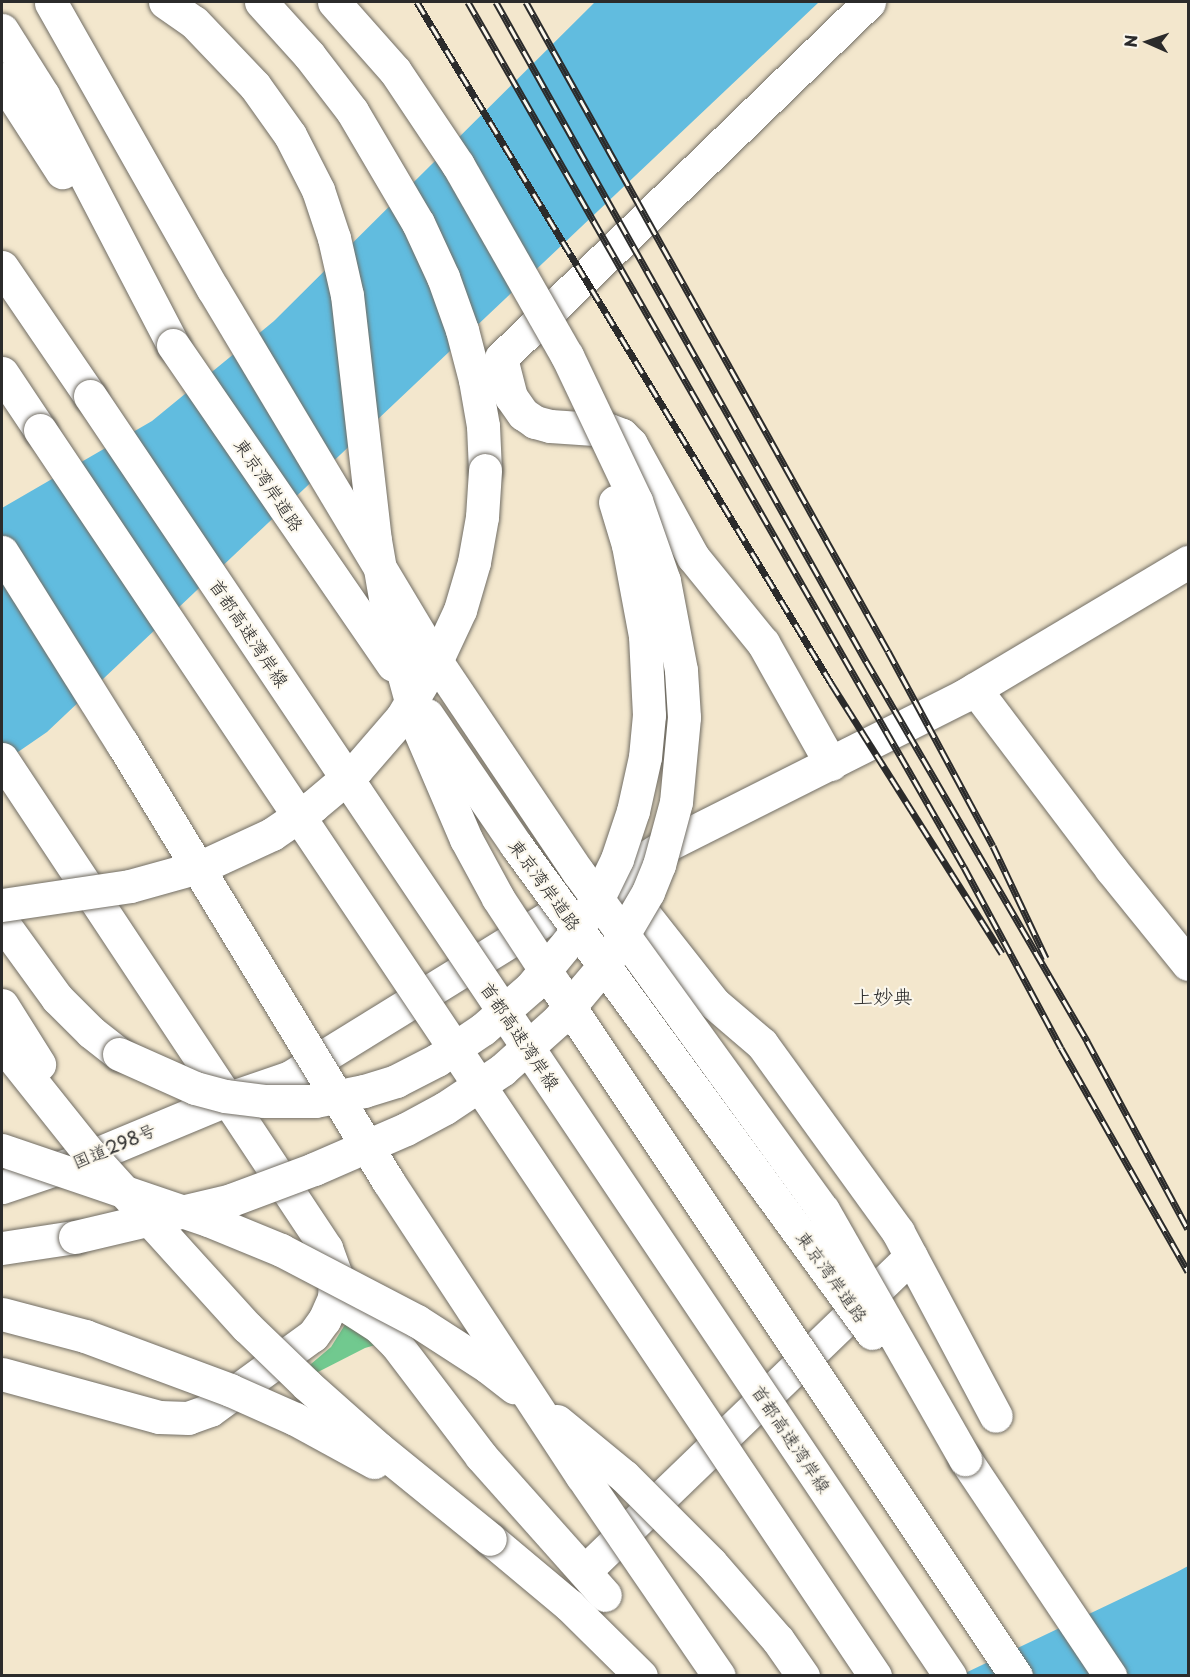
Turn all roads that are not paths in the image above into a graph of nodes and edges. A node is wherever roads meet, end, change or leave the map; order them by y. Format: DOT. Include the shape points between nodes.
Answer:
graph roads {
  1 [pos="50,2"];
  2 [pos="165,2"];
  3 [pos="261,2"];
  4 [pos="334,2"];
  5 [pos="869,2"];
  6 [pos="2,30"];
  7 [pos="2,79"];
  8 [pos="486,212"];
  9 [pos="2,267"];
  10 [pos="173,345"];
  11 [pos="2,373"];
  12 [pos="2,552"];
  13 [pos="1188,562"];
  14 [pos="975,689"];
  15 [pos="2,759"];
  16 [pos="831,764"];
  17 [pos="614,876"];
  18 [pos="2,905"];
  19 [pos="2,922"];
  20 [pos="1188,964"];
  21 [pos="2,1005"];
  22 [pos="2,1044"];
  23 [pos="226,1100"];
  24 [pos="2,1150"];
  25 [pos="2,1187"];
  26 [pos="138,1208"];
  27 [pos="2,1248"];
  28 [pos="911,1256"];
  29 [pos="334,1298"];
  30 [pos="2,1314"];
  31 [pos="2,1374"];
  32 [pos="996,1416"];
  33 [pos="964,1459"];
  34 [pos="490,1539"];
  35 [pos="641,1676"];
  36 [pos="719,1676"];
  37 [pos="803,1676"];
  38 [pos="875,1676"];
  39 [pos="950,1676"];
  40 [pos="1016,1676"];
  41 [pos="1110,1676"];
  1 -- 33 [label="main road, bridge" via="213,289 432,654 578,872 823,1210"];
  2 -- 40 [label="main road, bridge" via="194,22 255,86 290,135 318,190 347,295 375,540 389,621 418,727 466,839 498,898 557,988"];
  3 -- 18 [label="main road, bridge" via="352,111 414,214 443,277 462,330 483,426 482,517 474,562 460,610 402,717 357,769 314,806 272,834 205,866 130,886"];
  4 -- 8 [label="main road, bridge" via="395,71"];
  5 -- 16 [label="main road" via="501,358 511,397 523,414 535,422 609,430 632,444 693,557 763,643"];
  6 -- 10 [label="main road" via="43,95"];
  7 -- 10 [label="main road, 東京湾岸道路"];
  8 -- 19 [label="main road, bridge" via="569,383 611,490 627,545 645,636 649,714 645,757 633,811 617,859 572,937 531,987 483,1029 437,1060 396,1081 364,1091 315,1101 264,1101 195,1088 119,1054 57,998"];
  8 -- 27 [label="main road, bridge" via="567,356 618,459 651,542 675,627 684,717 682,759 667,840 648,892 607,962 558,1020 502,1070 445,1108 314,1169 231,1200 75,1238"];
  9 -- 39 [label="main road, 首都高速湾岸線, bridge"];
  10 -- 33 [label="main road, 東京湾岸道路, bridge" via="516,845"];
  11 -- 38 [label="main road, bridge"];
  12 -- 36 [label="main road, bridge" via="388,1182"];
  13 -- 14 [label="main road, 国道298号"];
  14 -- 16 [label="main road, 国道298号"];
  14 -- 20 [label="main road" via="1110,869"];
  15 -- 23 [label="main road"];
  16 -- 17 [label="main road, 国道298号" via="663,847"];
  17 -- 23 [label="main road, 国道298号" via="290,1077"];
  17 -- 28 [label="main road" via="714,1003 762,1044 898,1232"];
  21 -- 26 [label="main road, bridge"];
  22 -- 26 [label="main road, bridge"];
  23 -- 25 [label="main road, 国道298号" via="82,1160"];
  23 -- 29 [label="main road" via="326,1248 335,1273"];
  24 -- 37 [label="main road, bridge" via="208,1220 280,1250 417,1321 488,1367 624,1476 711,1563 778,1640"];
  26 -- 34 [label="main road, bridge" via="247,1327 307,1385"];
  28 -- 29 [label="main road" via="595,1583 481,1456 396,1344 379,1327"];
  28 -- 32 [label="main road"];
  29 -- 31 [label="main road" via="313,1335 210,1410 188,1418 159,1417"];
  30 -- 34 [label="main road, bridge" via="85,1336 160,1362 295,1419 423,1492"];
  33 -- 41 [label="main road, 東京湾岸道路"];
  34 -- 35 [label="main road" via="569,1605"];
}
